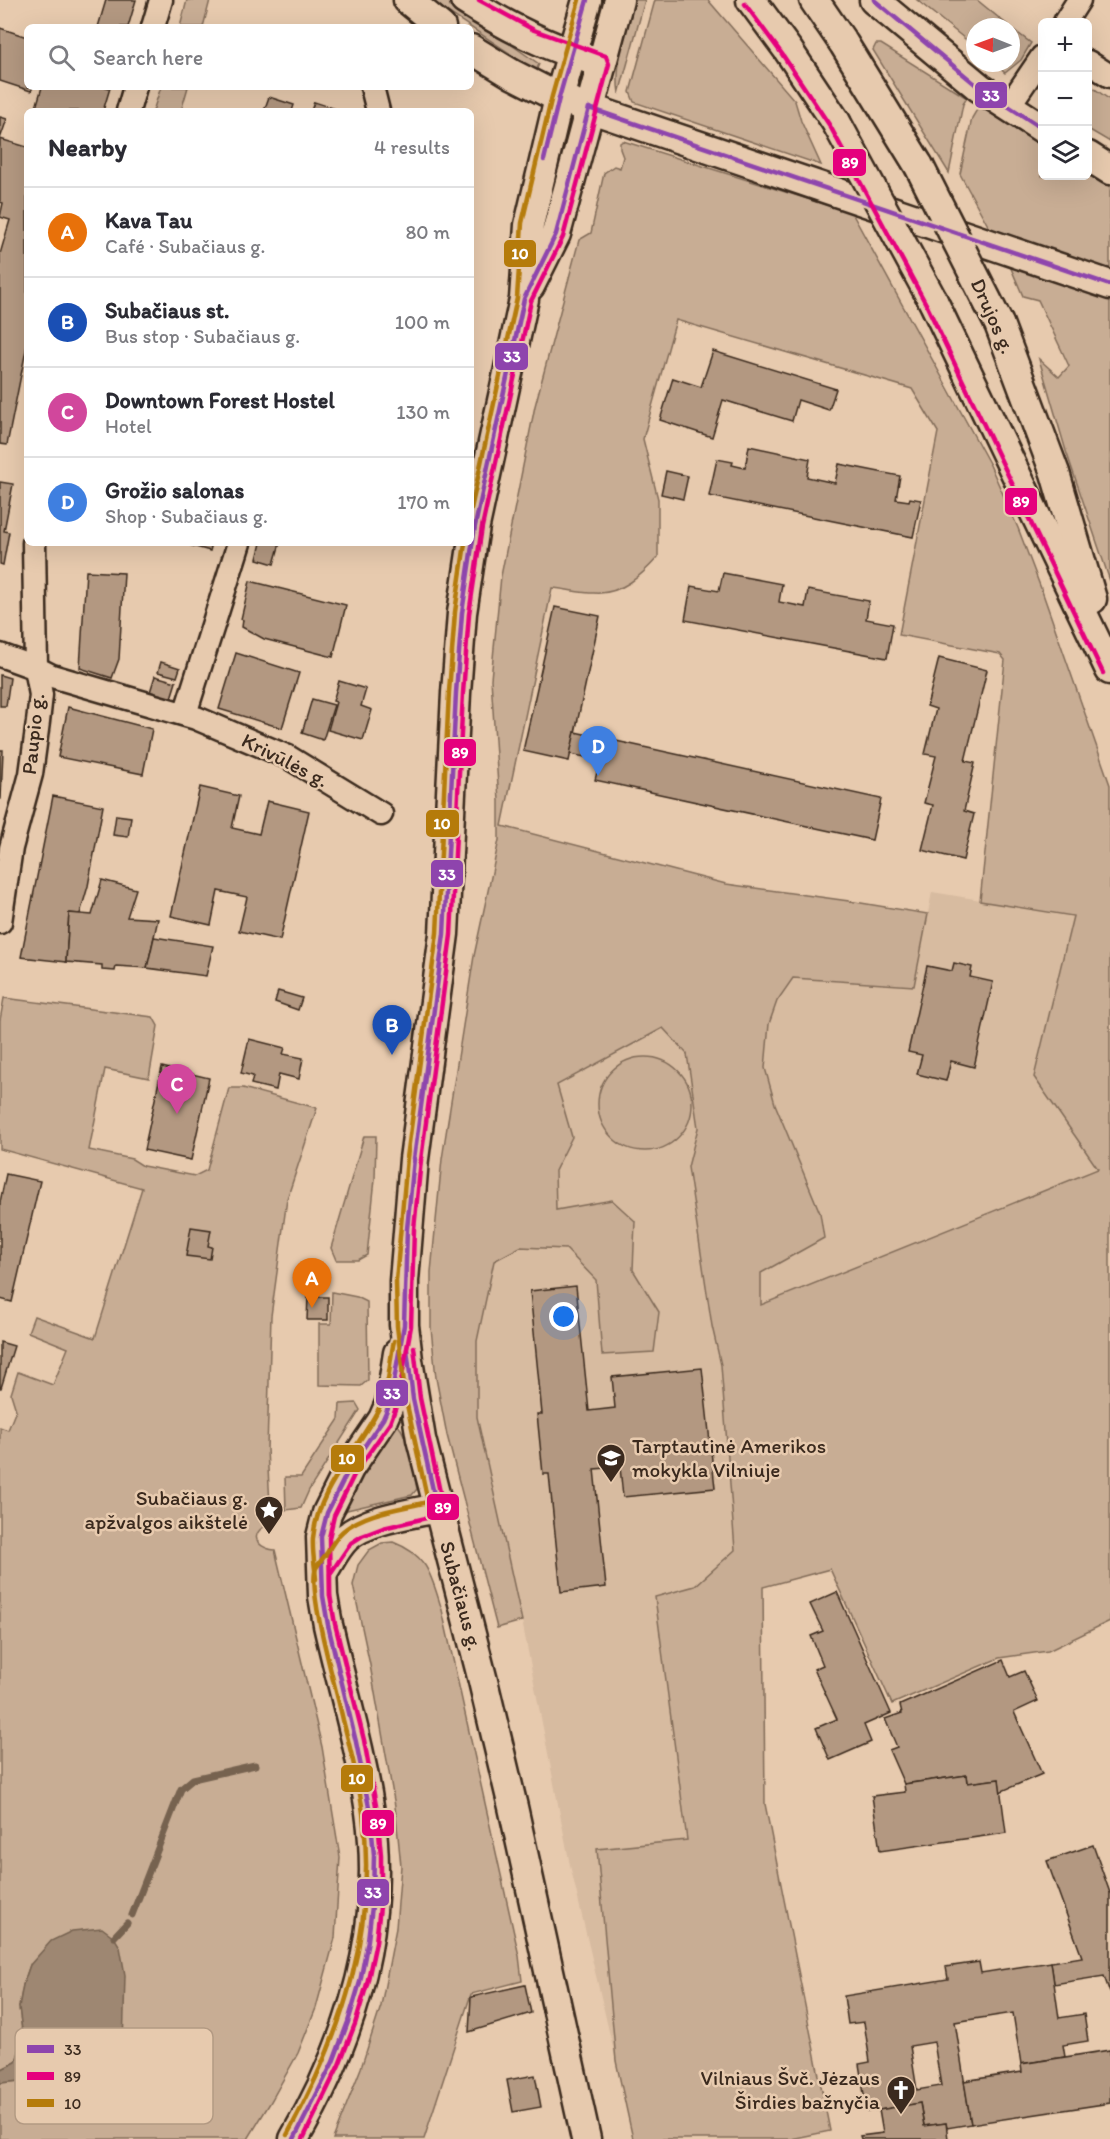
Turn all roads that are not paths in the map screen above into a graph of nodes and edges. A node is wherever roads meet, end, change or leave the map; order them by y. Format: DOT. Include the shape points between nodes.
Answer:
graph roads {
  1 [pos="161,0"];
  2 [pos="408,0"];
  3 [pos="465,0"];
  4 [pos="587,0"];
  5 [pos="619,0"];
  6 [pos="751,0"];
  7 [pos="814,0"];
  8 [pos="874,0"];
  9 [pos="1079,0"];
  10 [pos="1068,18"];
  11 [pos="154,24"];
  12 [pos="437,24"];
  13 [pos="474,51"];
  14 [pos="572,54"];
  15 [pos="602,63"];
  16 [pos="1038,63"];
  17 [pos="1092,64"];
  18 [pos="1110,75"];
  19 [pos="134,90"];
  20 [pos="373,90"];
  21 [pos="559,98"];
  22 [pos="1008,107"];
  23 [pos="129,108"];
  24 [pos="377,108"];
  25 [pos="589,108"];
  26 [pos="1039,126"];
  27 [pos="1092,159"];
  28 [pos="1110,170"];
  29 [pos="1110,285"];
  30 [pos="524,299"];
  31 [pos="474,533"];
  32 [pos="34,546"];
  33 [pos="237,546"];
  34 [pos="472,546"];
  35 [pos="0,656"];
  36 [pos="1110,659"];
  37 [pos="36,668"];
  38 [pos="1110,670"];
  39 [pos="185,714"];
  40 [pos="381,813"];
  41 [pos="0,922"];
  42 [pos="405,1324"];
  43 [pos="437,1508"];
  44 [pos="323,1572"];
  45 [pos="294,2139"];
  46 [pos="586,2139"];
  1 -- 11 [label="street"];
  2 -- 12 [label="main road"];
  3 -- 14 [label="main road" via="502,24"];
  4 -- 14 [label="main road, Subačiaus g."];
  5 -- 15 [label="main road, Subačiaus g."];
  6 -- 38 [label="main road, bridge" via="836,122 933,301"];
  7 -- 36 [label="main road, Drujos g., bridge" via="919,166 999,324 1055,473"];
  8 -- 22 [label="main road" via="944,60"];
  9 -- 10 [label="street"];
  13 -- 21 [label="main road"];
  14 -- 15 [label="main road"];
  14 -- 21 [label="main road, Subačiaus g."];
  15 -- 25 [label="main road, Subačiaus g."];
  16 -- 22 [label="street"];
  17 -- 18 [label="street"];
  19 -- 23 [label="street"];
  20 -- 24 [label="street"];
  21 -- 25 [label="main road"];
  21 -- 30 [label="main road, Subačiaus g." via="529,225"];
  22 -- 26 [label="main road"];
  25 -- 29 [label="main road"];
  25 -- 30 [label="main road, Subačiaus g." via="556,234"];
  27 -- 28 [label="main road"];
  30 -- 31 [label="main road, Subačiaus g."];
  32 -- 37 [label="street, Paupio g."];
  33 -- 39 [label="street"];
  34 -- 42 [label="main road, Subačiaus g." via="456,693 444,934 406,1249"];
  35 -- 37 [label="street, Krivūlės g."];
  37 -- 39 [label="street, Krivūlės g."];
  37 -- 41 [label="street, Paupio g." via="41,695 36,743 11,848"];
  39 -- 40 [label="street, Krivūlės g." via="288,756"];
  42 -- 43 [label="main road, Subačiaus g." via="413,1399"];
  42 -- 44 [label="main road" via="390,1403 327,1513 321,1537"];
  43 -- 44 [label="main road" via="359,1529 346,1538"];
  43 -- 46 [label="main road, Subačiaus g." via="483,1681"];
  44 -- 45 [label="main road" via="328,1625 370,1812 375,1892 364,1971 351,2015 316,2101"];
}
